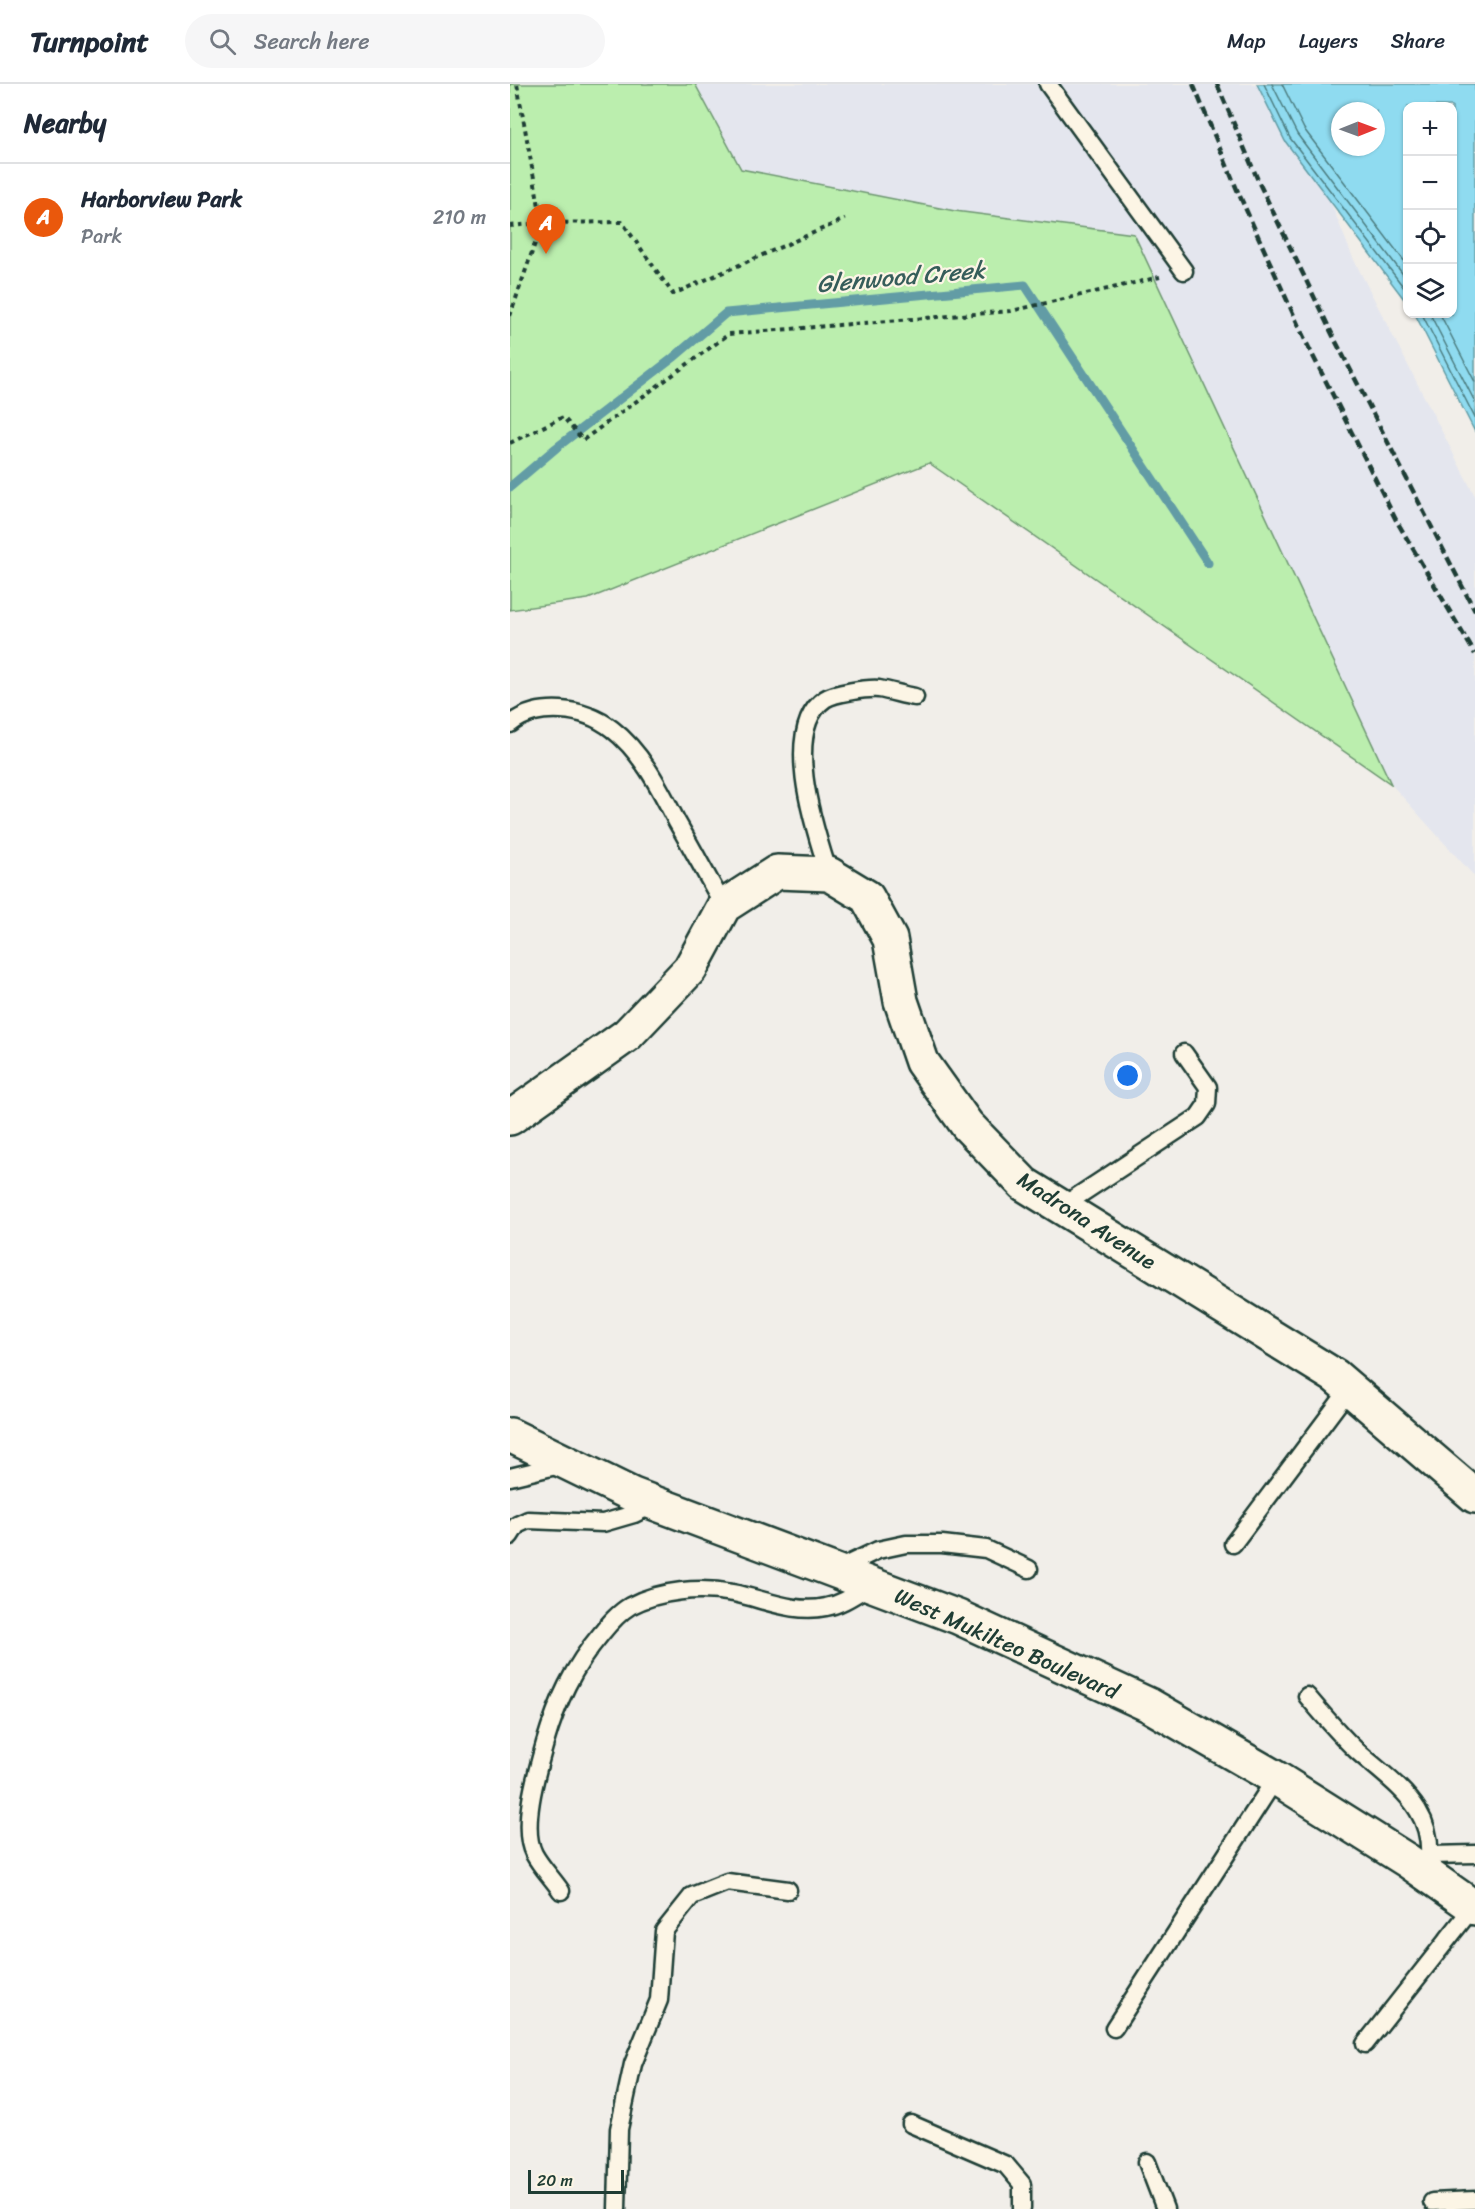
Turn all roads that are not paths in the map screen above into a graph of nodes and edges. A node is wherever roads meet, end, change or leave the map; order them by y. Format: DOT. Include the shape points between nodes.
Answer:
graph roads {
  1 [pos="1048,84"];
  2 [pos="1184,271"];
  3 [pos="915,697"];
  4 [pos="510,724"];
  5 [pos="829,874"];
  6 [pos="724,906"];
  7 [pos="1184,1053"];
  8 [pos="510,1118"];
  9 [pos="1061,1207"];
  10 [pos="1350,1388"];
  11 [pos="510,1435"];
  12 [pos="567,1463"];
  13 [pos="510,1477"];
  14 [pos="1475,1496"];
  15 [pos="655,1503"];
  16 [pos="510,1536"];
  17 [pos="1233,1544"];
  18 [pos="1029,1569"];
  19 [pos="835,1571"];
  20 [pos="872,1585"];
  21 [pos="1307,1696"];
  22 [pos="1276,1778"];
  23 [pos="1475,1854"];
  24 [pos="1429,1865"];
  25 [pos="788,1890"];
  26 [pos="561,1891"];
  27 [pos="1474,1907"];
  28 [pos="1114,2028"];
  29 [pos="1365,2044"];
  30 [pos="911,2124"];
  31 [pos="1148,2162"];
  32 [pos="1475,2200"];
  33 [pos="1432,2202"];
  34 [pos="617,2209"];
  35 [pos="1023,2209"];
  36 [pos="1165,2209"];
  1 -- 2 [label="lane"];
  3 -- 5 [label="lane" via="877,689 845,693 825,699 810,715 803,743 807,796"];
  4 -- 6 [label="lane" via="542,709 567,710 588,715 612,729 651,774"];
  5 -- 6 [label="street, Madrona Avenue" via="777,872"];
  5 -- 9 [label="street, Madrona Avenue" via="867,897 890,939 901,1001 922,1062 967,1125 1024,1184"];
  6 -- 8 [label="street, Madrona Avenue" via="690,969 627,1035"];
  7 -- 9 [label="lane" via="1208,1087 1207,1104 1198,1117"];
  9 -- 10 [label="street, Madrona Avenue"];
  10 -- 14 [label="street, Madrona Avenue"];
  10 -- 17 [label="lane"];
  11 -- 12 [label="street, West Mukilteo Boulevard"];
  12 -- 13 [label="lane"];
  12 -- 15 [label="street, West Mukilteo Boulevard"];
  15 -- 16 [label="lane" via="603,1523 528,1520 517,1525"];
  15 -- 19 [label="street, West Mukilteo Boulevard"];
  18 -- 19 [label="lane" via="986,1549 906,1544 878,1550"];
  19 -- 20 [label="street, West Mukilteo Boulevard"];
  20 -- 22 [label="street, West Mukilteo Boulevard" via="958,1617 1149,1705"];
  20 -- 26 [label="lane" via="846,1600 809,1609 725,1592 687,1591 648,1599 613,1620 584,1654 555,1709 541,1756 529,1840"];
  21 -- 24 [label="lane" via="1355,1749 1418,1808 1428,1830"];
  22 -- 24 [label="street, West Mukilteo Boulevard"];
  22 -- 28 [label="lane"];
  23 -- 24 [label="lane"];
  24 -- 27 [label="street, West Mukilteo Boulevard"];
  25 -- 34 [label="lane" via="727,1882 692,1896 664,1931 659,2000 633,2064 619,2129"];
  27 -- 29 [label="lane"];
  30 -- 35 [label="lane" via="1006,2165 1022,2184"];
  31 -- 36 [label="lane"];
  32 -- 33 [label="lane"];
}
